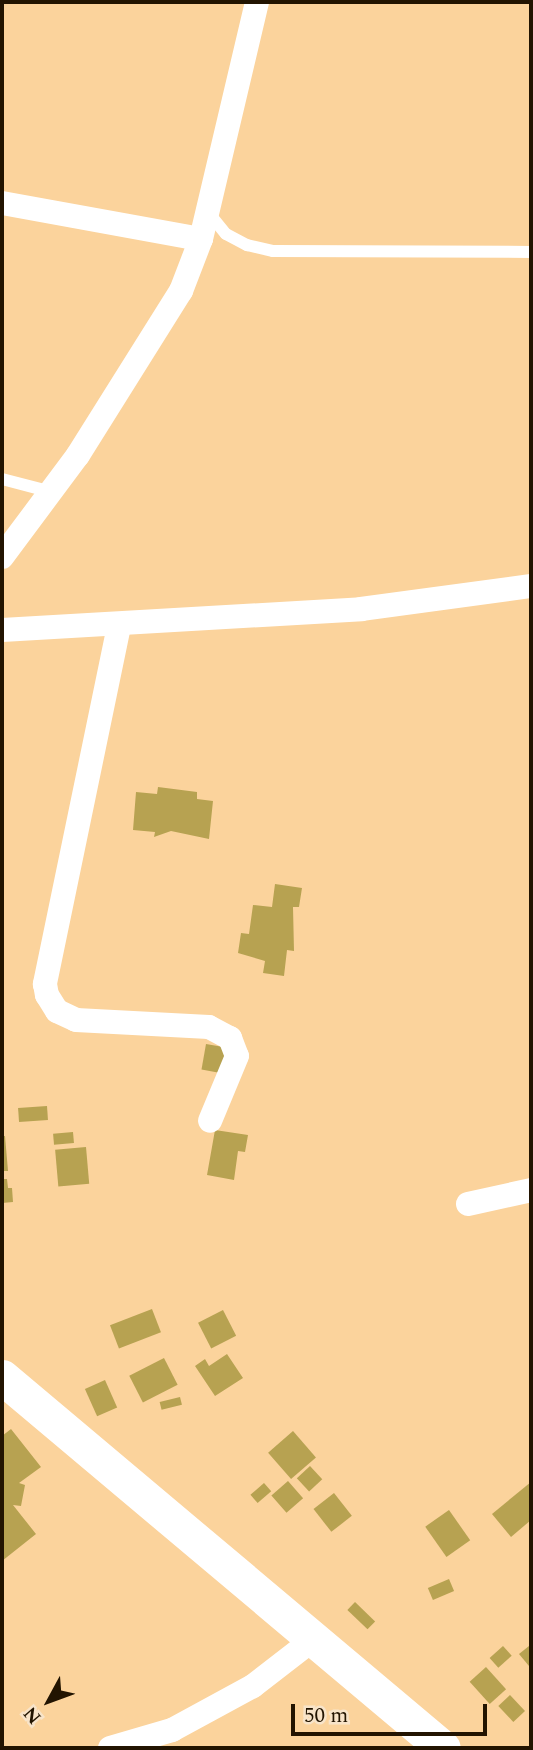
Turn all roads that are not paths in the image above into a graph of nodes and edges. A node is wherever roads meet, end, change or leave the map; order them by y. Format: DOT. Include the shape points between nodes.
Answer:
graph roads {
  1 [pos="257,2"];
  2 [pos="2,203"];
  3 [pos="208,212"];
  4 [pos="201,239"];
  5 [pos="531,252"];
  6 [pos="2,479"];
  7 [pos="48,491"];
  8 [pos="2,557"];
  9 [pos="531,586"];
  10 [pos="120,626"];
  11 [pos="2,630"];
  12 [pos="210,1121"];
  13 [pos="531,1190"];
  14 [pos="468,1204"];
  15 [pos="2,1377"];
  16 [pos="315,1638"];
  17 [pos="110,1748"];
  18 [pos="443,1748"];
  1 -- 3 [label="street"];
  2 -- 4 [label="street"];
  3 -- 4 [label="street"];
  3 -- 5 [label="lane" via="226,234 247,245 273,250"];
  4 -- 7 [label="street" via="166,321 78,455"];
  6 -- 7 [label="lane"];
  7 -- 8 [label="street"];
  9 -- 10 [label="street" via="362,609"];
  10 -- 11 [label="street"];
  10 -- 12 [label="street" via="45,984 57,1011 76,1020 209,1027 230,1038 237,1056"];
  13 -- 14 [label="street"];
  15 -- 16 [label="street" via="128,1487"];
  16 -- 17 [label="street" via="253,1686 172,1730"];
  16 -- 18 [label="street"];
}
